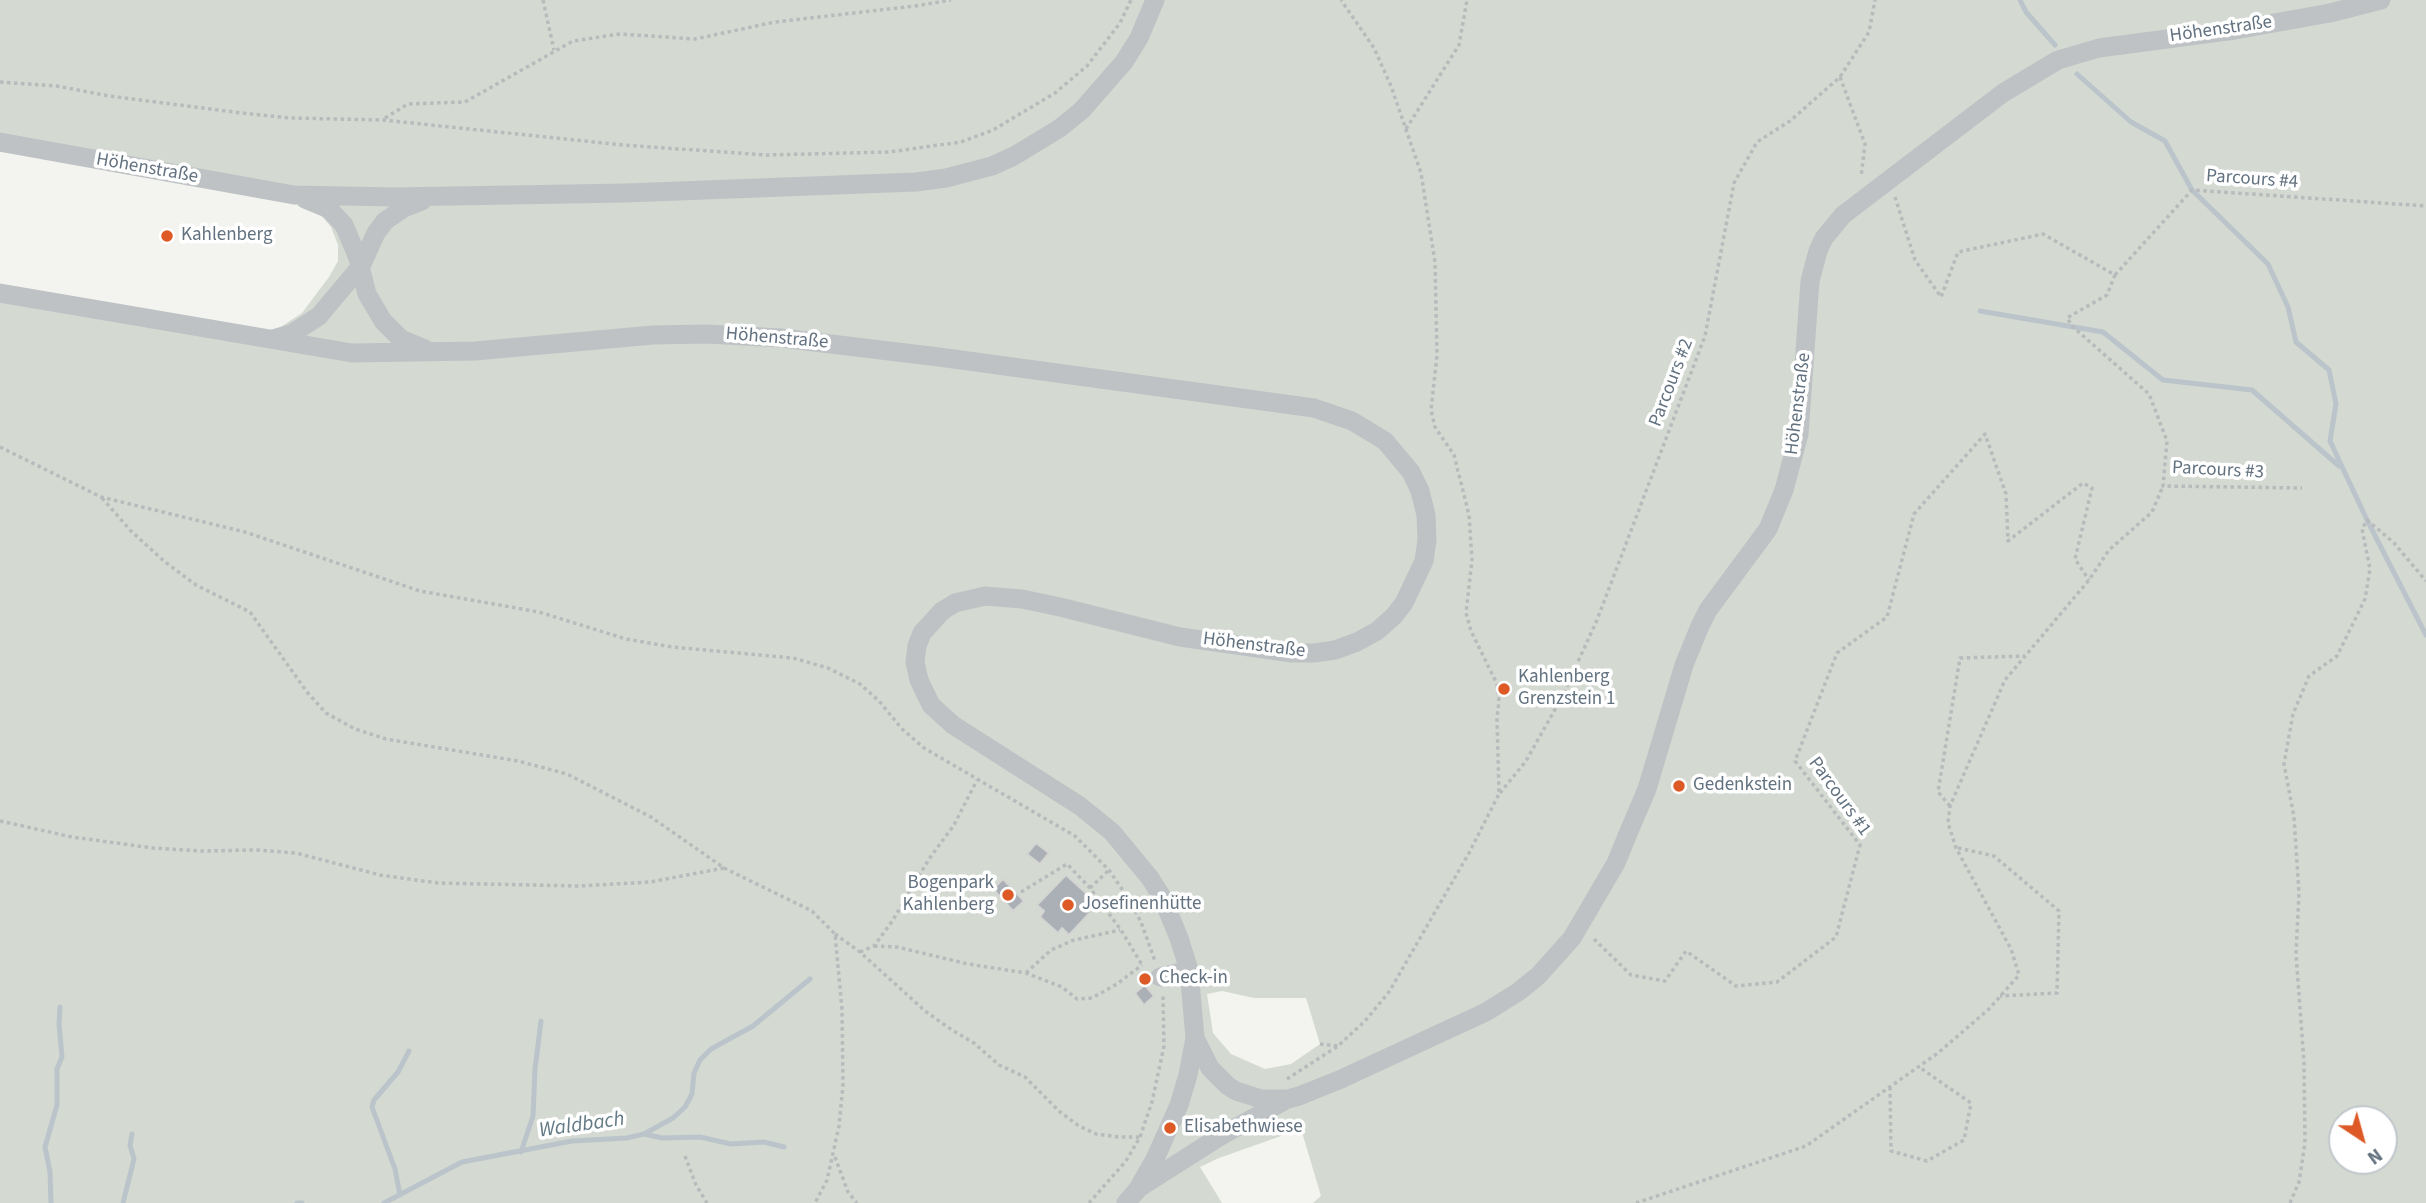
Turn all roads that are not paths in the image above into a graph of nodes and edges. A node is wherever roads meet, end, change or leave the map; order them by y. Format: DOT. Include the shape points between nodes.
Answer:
graph roads {
  1 [pos="1155,0"];
  2 [pos="2381,0"];
  3 [pos="0,142"];
  4 [pos="294,195"];
  5 [pos="472,195"];
  6 [pos="361,267"];
  7 [pos="0,293"];
  8 [pos="271,340"];
  9 [pos="447,351"];
  10 [pos="1189,970"];
  11 [pos="1160,977"];
  12 [pos="1195,1038"];
  13 [pos="1288,1099"];
  14 [pos="1132,1196"];
  1 -- 5 [label="street, Höhenstraße" via="1124,62 1082,110 1014,156 969,172 883,185"];
  2 -- 13 [label="street, Höhenstraße" via="2235,30 2107,46 2048,65 1944,137 1833,226 1824,238 1810,281 1798,433 1784,490 1768,529 1700,625 1647,789 1616,863 1580,927 1538,976 1486,1012 1316,1091"];
  3 -- 4 [label="street, Höhenstraße"];
  4 -- 5 [label="street, Höhenstraße"];
  4 -- 6 [label="street, Höhenstraße" via="338,217 351,236"];
  5 -- 6 [label="street, Höhenstraße" via="422,201 394,214 376,233"];
  6 -- 8 [label="street, Höhenstraße" via="318,316 293,333"];
  6 -- 9 [label="street, Höhenstraße" via="367,294 388,328 412,344"];
  7 -- 8 [label="street, Höhenstraße"];
  8 -- 9 [label="street, Höhenstraße" via="352,353"];
  9 -- 10 [label="street, Höhenstraße" via="653,335 781,338 1314,408 1352,421 1385,441 1411,472 1420,491 1427,540 1424,561 1404,603 1377,631 1357,642 1314,653 1281,652 1180,637 1060,607 985,596 962,600 942,611 917,646 919,680 940,715 1080,806 1138,860 1162,897"];
  10 -- 11 [label="street"];
  10 -- 12 [label="street, Höhenstraße"];
  12 -- 13 [label="street, Höhenstraße" via="1219,1078 1236,1091 1261,1099"];
  12 -- 14 [label="street, Höhenstraße" via="1180,1105"];
  13 -- 14 [label="street, Höhenstraße" via="1219,1137"];
}
